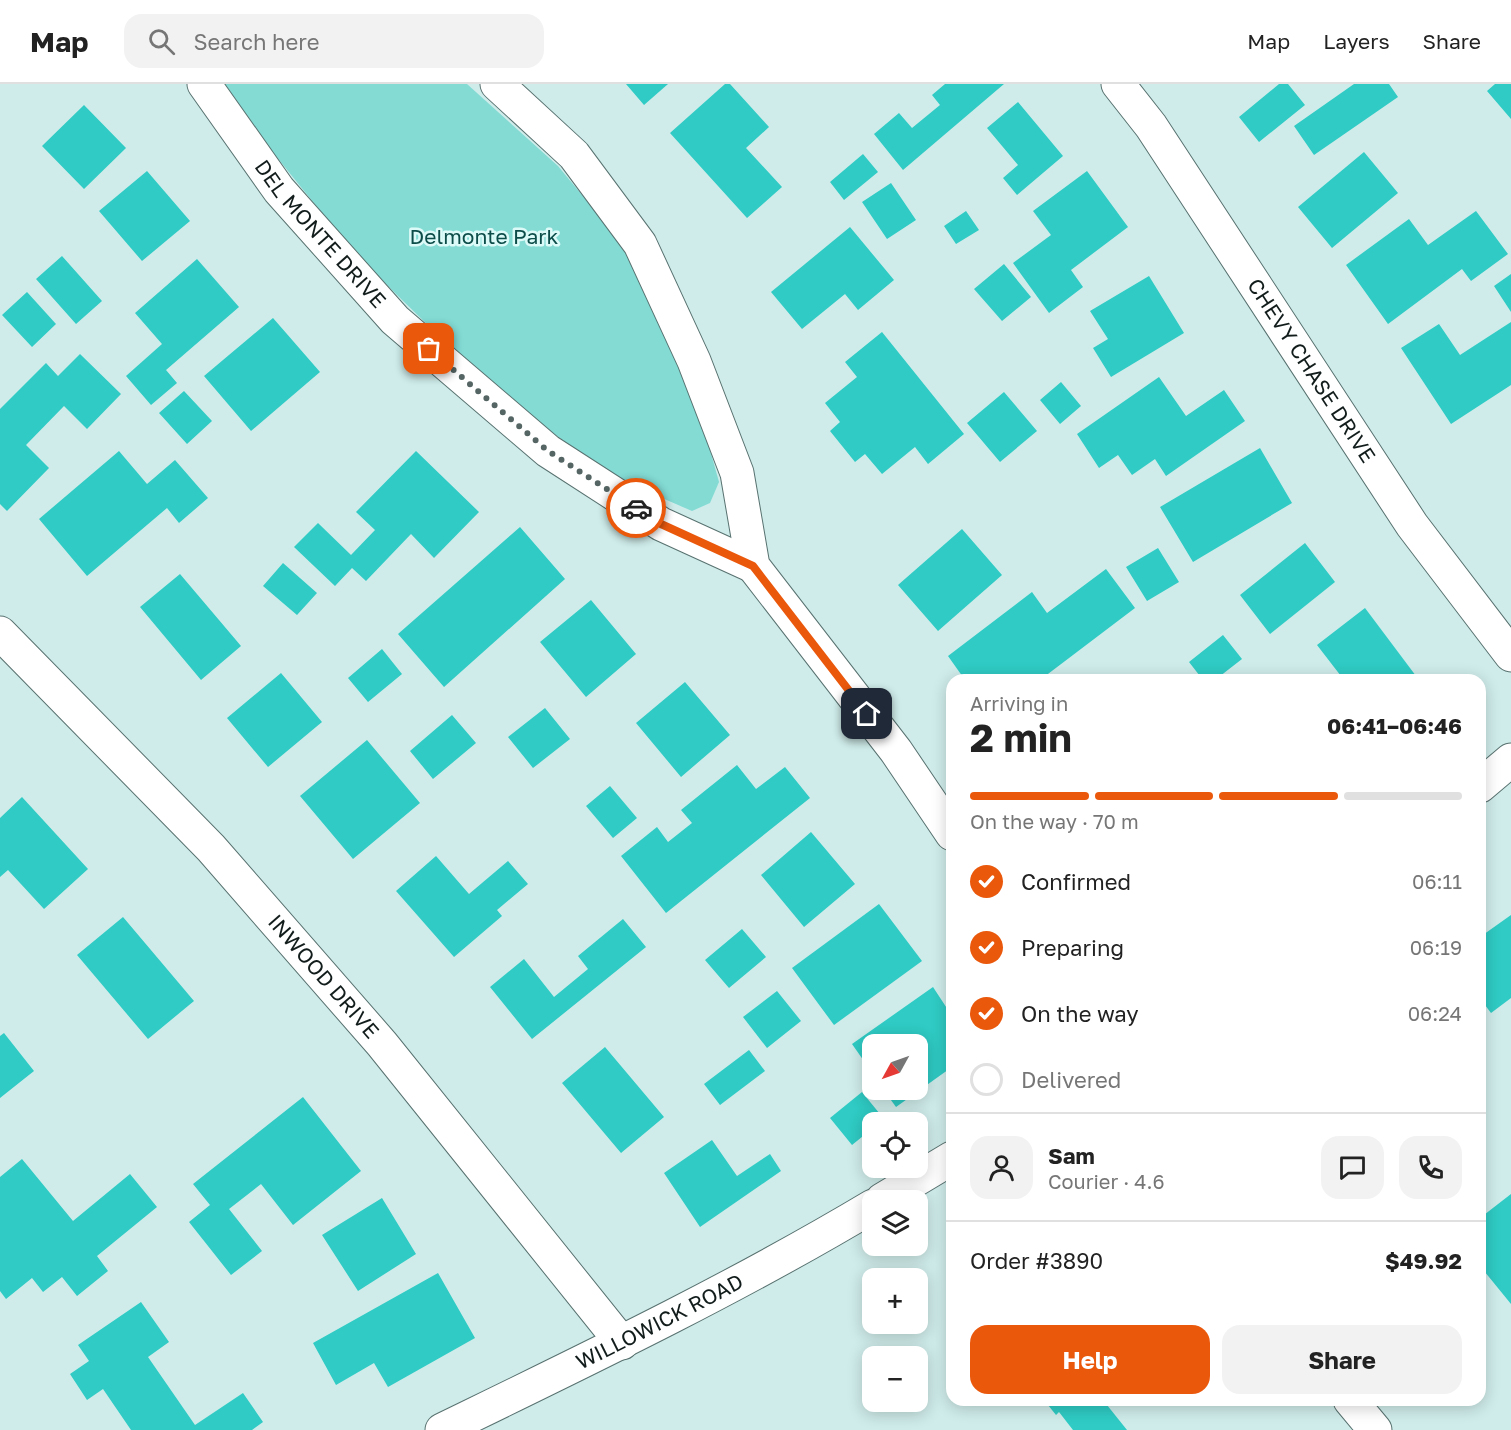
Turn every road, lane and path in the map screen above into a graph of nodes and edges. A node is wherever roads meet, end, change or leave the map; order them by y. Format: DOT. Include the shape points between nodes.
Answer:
graph roads {
  1 [pos="204,84"];
  2 [pos="497,84"];
  3 [pos="1118,84"];
  4 [pos="753,566"];
  5 [pos="0,633"];
  6 [pos="1511,656"];
  7 [pos="1511,760"];
  8 [pos="1486,781"];
  9 [pos="946,825"];
  10 [pos="946,1162"];
  11 [pos="899,1190"];
  12 [pos="862,1212"];
  13 [pos="622,1343"];
  14 [pos="1355,1406"];
  15 [pos="442,1430"];
  16 [pos="1375,1430"];
  1 -- 4 [label="street, DEL MONTE DRIVE" via="279,190 404,328 548,451 661,524"];
  2 -- 4 [label="street, DEL MONTE DRIVE" via="574,155 640,244 694,361 736,473"];
  3 -- 6 [label="street, CHEVY CHASE DRIVE" via="1151,126 1412,525"];
  4 -- 9 [label="street, DEL MONTE DRIVE" via="896,751"];
  5 -- 13 [label="street, INWOOD DRIVE" via="211,848 382,1044"];
  7 -- 8 [label="street"];
  10 -- 11 [label="street"];
  12 -- 13 [label="street, WILLOWICK ROAD"];
  13 -- 15 [label="street, WILLOWICK ROAD"];
  14 -- 16 [label="street"];
}
